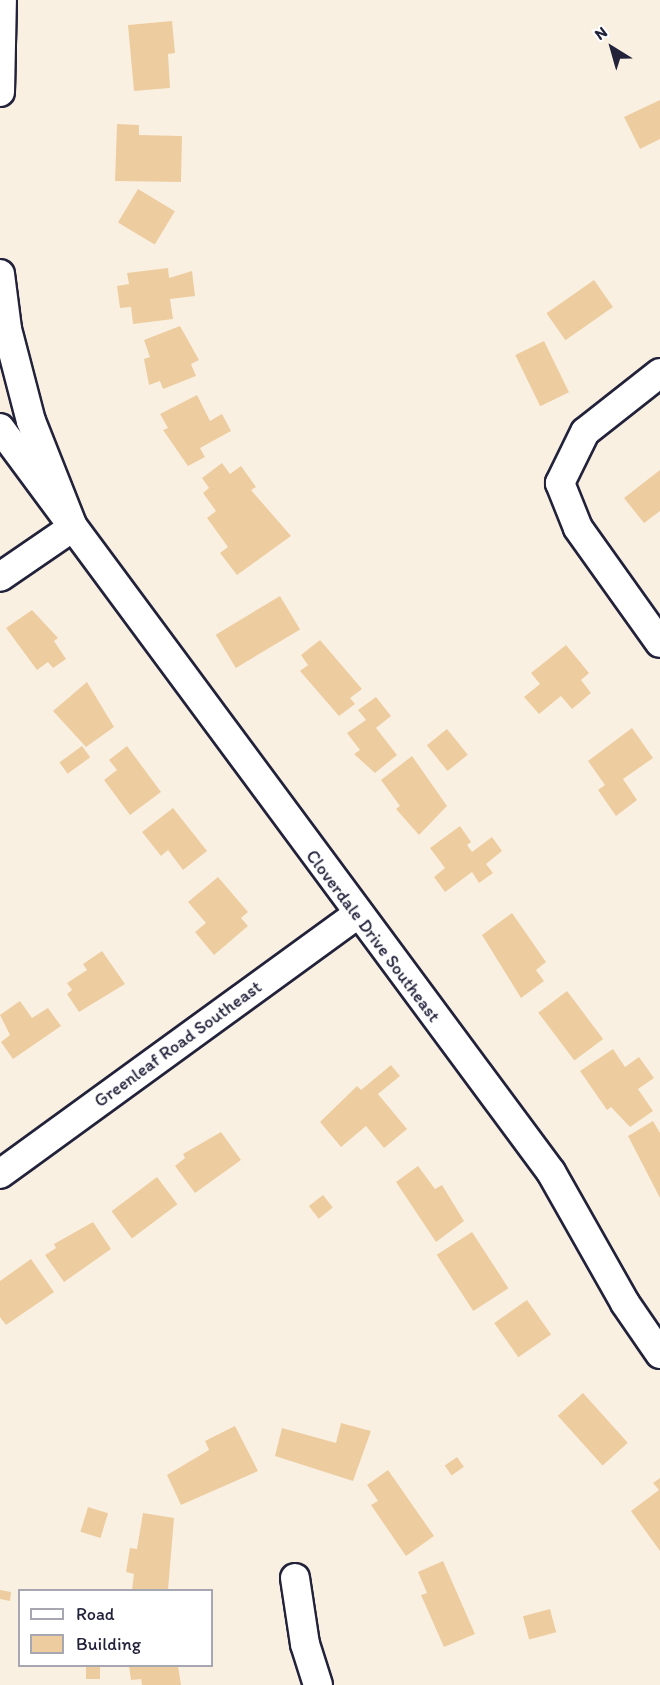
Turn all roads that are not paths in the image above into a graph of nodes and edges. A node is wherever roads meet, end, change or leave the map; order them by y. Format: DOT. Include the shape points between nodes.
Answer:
graph roads {
  1 [pos="3,0"];
  2 [pos="1,56"];
  3 [pos="0,92"];
  4 [pos="0,274"];
  5 [pos="660,373"];
  6 [pos="0,428"];
  7 [pos="73,527"];
  8 [pos="0,578"];
  9 [pos="660,643"];
  10 [pos="357,915"];
  11 [pos="0,1174"];
  12 [pos="660,1354"];
  13 [pos="295,1578"];
  14 [pos="318,1685"];
  1 -- 2 [label="street"];
  2 -- 3 [label="street"];
  4 -- 7 [label="street, Cloverdale Drive Southeast" via="7,329 31,421"];
  5 -- 9 [label="street" via="585,432 560,483 578,528"];
  6 -- 7 [label="street, Cloverdale Drive Southeast"];
  7 -- 8 [label="street"];
  7 -- 10 [label="street, Cloverdale Drive Southeast"];
  10 -- 11 [label="street, Greenleaf Road Southeast"];
  10 -- 12 [label="street, Cloverdale Drive Southeast" via="551,1172 625,1303"];
  13 -- 14 [label="street" via="305,1644"];
}
